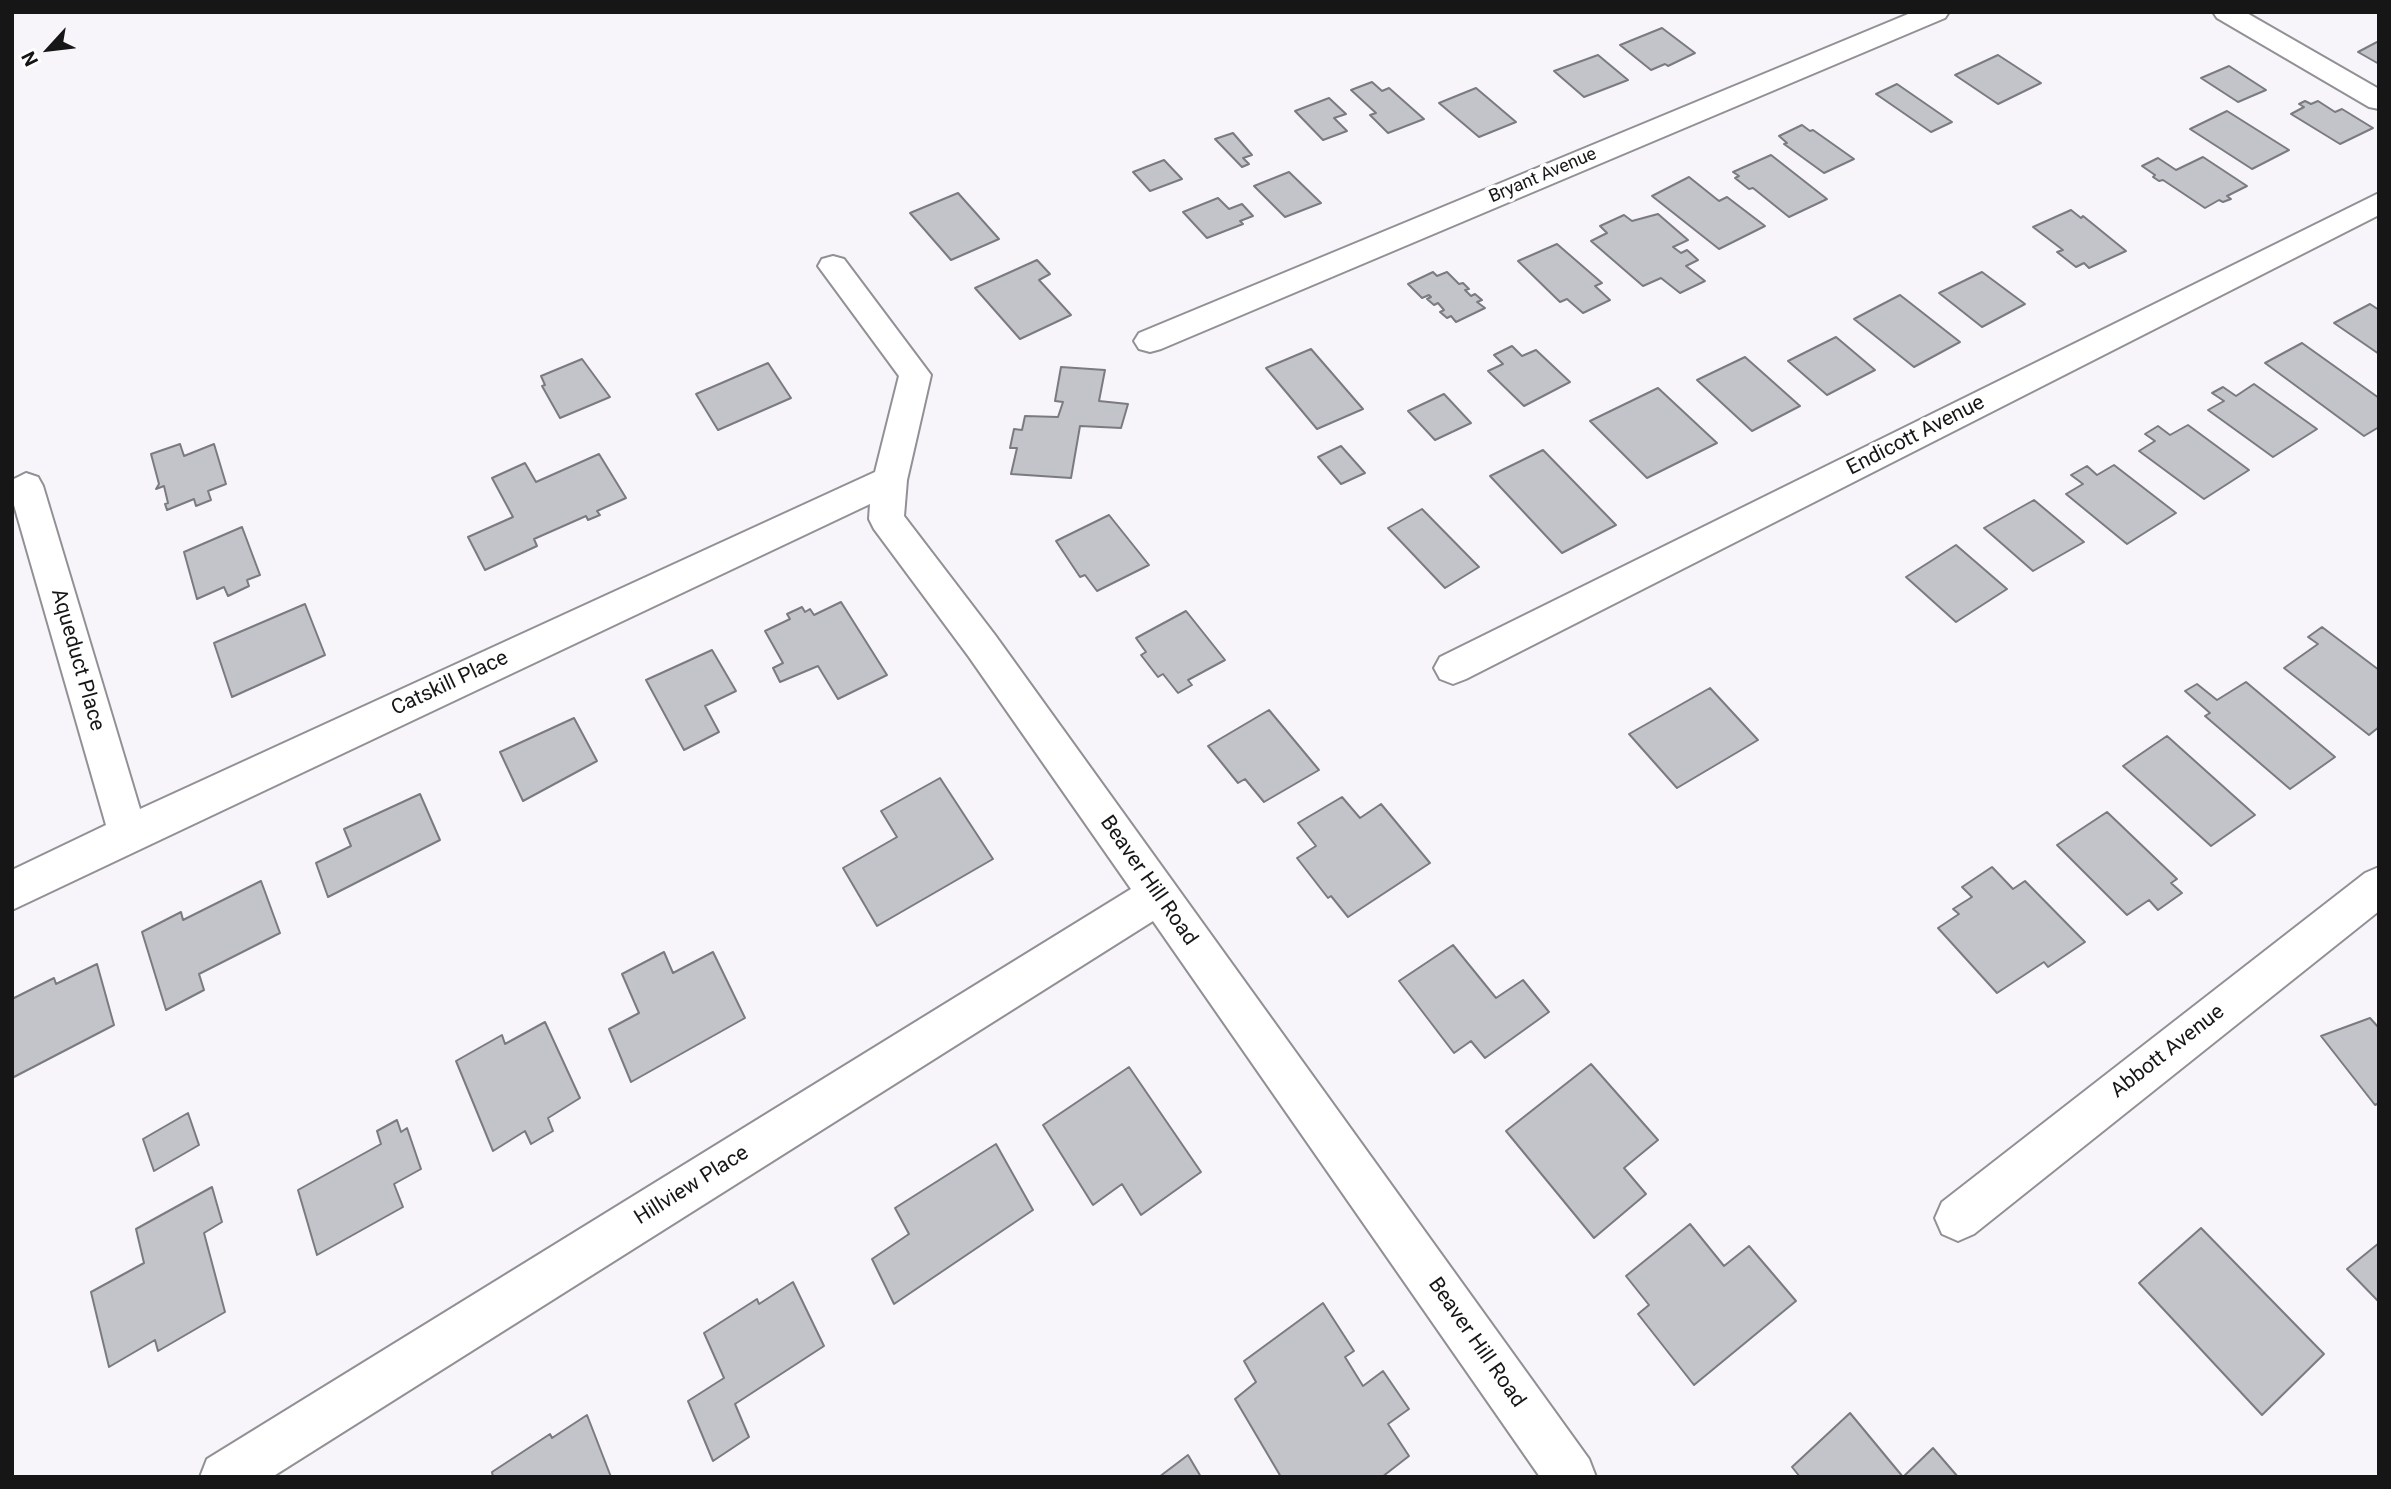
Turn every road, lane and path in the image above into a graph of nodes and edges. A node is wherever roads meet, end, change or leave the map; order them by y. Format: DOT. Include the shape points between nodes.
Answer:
graph roads {
  1 [pos="1936,12"];
  2 [pos="2226,12"];
  3 [pos="2379,101"];
  4 [pos="2379,203"];
  5 [pos="833,266"];
  6 [pos="1150,341"];
  7 [pos="890,480"];
  8 [pos="26,486"];
  9 [pos="1453,668"];
  10 [pos="128,834"];
  11 [pos="2379,886"];
  12 [pos="12,891"];
  13 [pos="1158,895"];
  14 [pos="1958,1218"];
  15 [pos="225,1477"];
  16 [pos="1571,1477"];
  1 -- 6 [label="street, Bryant Avenue"];
  2 -- 3 [label="street"];
  4 -- 9 [label="street, Endicott Avenue"];
  5 -- 7 [label="street, Beaver Hill Road" via="915,375"];
  7 -- 10 [label="street, Catskill Place"];
  7 -- 13 [label="street, Beaver Hill Road" via="886,519"];
  8 -- 10 [label="street, Aqueduct Place"];
  10 -- 12 [label="street, Catskill Place"];
  11 -- 14 [label="street, Abbott Avenue"];
  13 -- 15 [label="street, Hillview Place"];
  13 -- 16 [label="street, Beaver Hill Road"];
}
